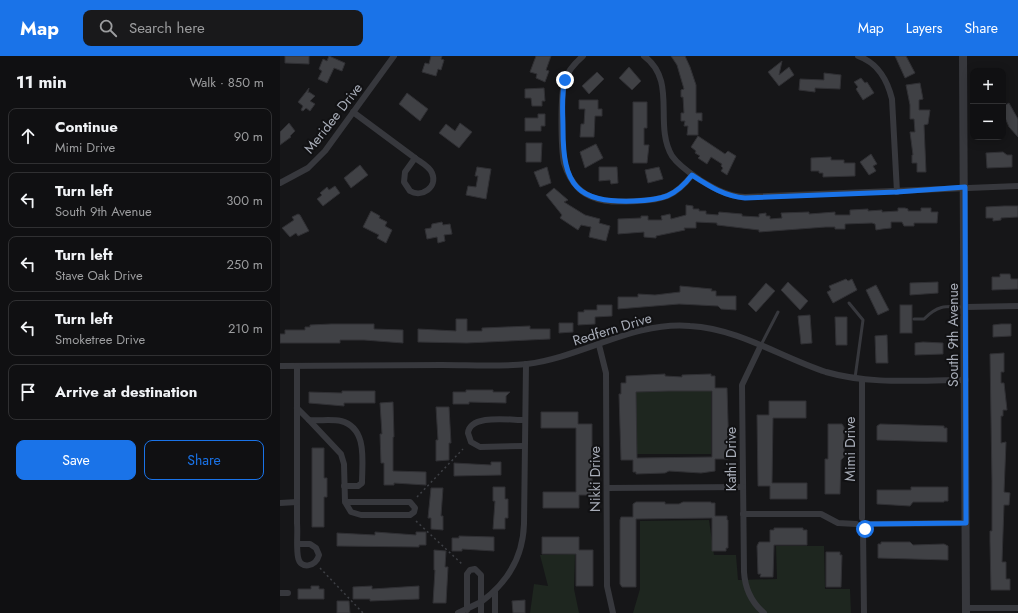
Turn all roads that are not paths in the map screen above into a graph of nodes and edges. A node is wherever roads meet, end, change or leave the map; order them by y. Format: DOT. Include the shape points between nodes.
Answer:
graph roads {
  1 [pos="394,56"];
  2 [pos="583,56"];
  3 [pos="644,56"];
  4 [pos="858,56"];
  5 [pos="963,56"];
  6 [pos="353,112"];
  7 [pos="415,158"];
  8 [pos="692,175"];
  9 [pos="280,183"];
  10 [pos="1018,186"];
  11 [pos="965,187"];
  12 [pos="897,192"];
  13 [pos="849,303"];
  14 [pos="1018,306"];
  15 [pos="966,307"];
  16 [pos="778,312"];
  17 [pos="914,319"];
  18 [pos="761,345"];
  19 [pos="599,346"];
  20 [pos="526,364"];
  21 [pos="280,366"];
  22 [pos="297,366"];
  23 [pos="855,378"];
  24 [pos="862,380"];
  25 [pos="966,380"];
  26 [pos="297,408"];
  27 [pos="309,420"];
  28 [pos="524,420"];
  29 [pos="524,446"];
  30 [pos="344,486"];
  31 [pos="743,487"];
  32 [pos="607,488"];
  33 [pos="280,502"];
  34 [pos="297,502"];
  35 [pos="345,502"];
  36 [pos="743,514"];
  37 [pos="862,518"];
  38 [pos="966,523"];
  39 [pos="856,524"];
  40 [pos="868,524"];
  41 [pos="863,530"];
  42 [pos="298,544"];
  43 [pos="494,591"];
  44 [pos="280,593"];
  45 [pos="288,593"];
  46 [pos="481,602"];
  47 [pos="1018,608"];
  48 [pos="467,610"];
  49 [pos="966,610"];
  50 [pos="458,613"];
  51 [pos="481,613"];
  52 [pos="495,613"];
  53 [pos="614,613"];
  54 [pos="764,613"];
  55 [pos="864,613"];
  1 -- 6 [label="street, Meridee Drive"];
  2 -- 8 [label="street" via="568,74 563,94 564,162 570,177 579,188 602,201 653,200 670,196"];
  3 -- 8 [label="street" via="657,70 661,79 668,147 682,168"];
  4 -- 12 [label="street" via="880,70 889,85"];
  5 -- 11 [label="street, South 9th Avenue"];
  6 -- 7 [label="street"];
  6 -- 9 [label="street, Meridee Drive" via="315,161"];
  7 -- 7 [label="street" via="430,170 433,177 431,187 420,194 410,191 404,182 405,172"];
  8 -- 12 [label="street" via="718,191 736,197"];
  10 -- 11 [label="street"];
  11 -- 12 [label="street"];
  11 -- 15 [label="street, South 9th Avenue"];
  13 -- 23 [label="lane" via="863,320"];
  14 -- 15 [label="street"];
  15 -- 17 [label="lane" via="943,306 924,319"];
  15 -- 25 [label="street, South 9th Avenue"];
  16 -- 18 [label="lane"];
  18 -- 19 [label="street, Redfern Drive" via="715,328 674,325 639,331"];
  18 -- 23 [label="street, Redfern Drive" via="821,370"];
  18 -- 31 [label="street, Kathi Drive" via="742,384"];
  19 -- 20 [label="street, Redfern Drive"];
  19 -- 32 [label="street, Nikki Drive" via="606,372"];
  20 -- 22 [label="street, Redfern Drive"];
  20 -- 28 [label="street"];
  21 -- 22 [label="street, Redfern Drive"];
  22 -- 26 [label="street"];
  23 -- 24 [label="street, Redfern Drive"];
  24 -- 25 [label="street, Redfern Drive"];
  24 -- 37 [label="street, Mimi Drive"];
  25 -- 38 [label="street, South 9th Avenue"];
  26 -- 27 [label="street"];
  26 -- 34 [label="street"];
  27 -- 30 [label="street" via="341,454 344,462"];
  27 -- 30 [label="street" via="339,421 349,425 359,436 362,446 362,484"];
  28 -- 29 [label="street"];
  28 -- 29 [label="street" via="479,420 472,424 468,433 470,440 477,446"];
  29 -- 43 [label="street" via="523,540 510,572"];
  30 -- 35 [label="street"];
  31 -- 32 [label="street"];
  31 -- 36 [label="street, Kathi Drive"];
  32 -- 53 [label="street, Nikki Drive" via="607,586"];
  33 -- 34 [label="street"];
  34 -- 42 [label="street"];
  35 -- 35 [label="street" via="410,502 415,508 410,515 361,515 352,512"];
  36 -- 39 [label="street" via="821,514 838,523"];
  36 -- 54 [label="street, Kathi Drive" via="744,578 752,599"];
  37 -- 39 [label="street" via="858,519"];
  37 -- 40 [label="street" via="867,520"];
  38 -- 40 [label="street"];
  38 -- 49 [label="street, South 9th Avenue"];
  39 -- 41 [label="street"];
  40 -- 41 [label="street"];
  41 -- 55 [label="street"];
  43 -- 46 [label="street"];
  43 -- 52 [label="street"];
  44 -- 45 [label="street"];
  46 -- 48 [label="street"];
  46 -- 48 [label="street" via="481,575 478,570 471,569 467,574"];
  46 -- 51 [label="street"];
  47 -- 49 [label="street"];
  48 -- 50 [label="street"];
}
